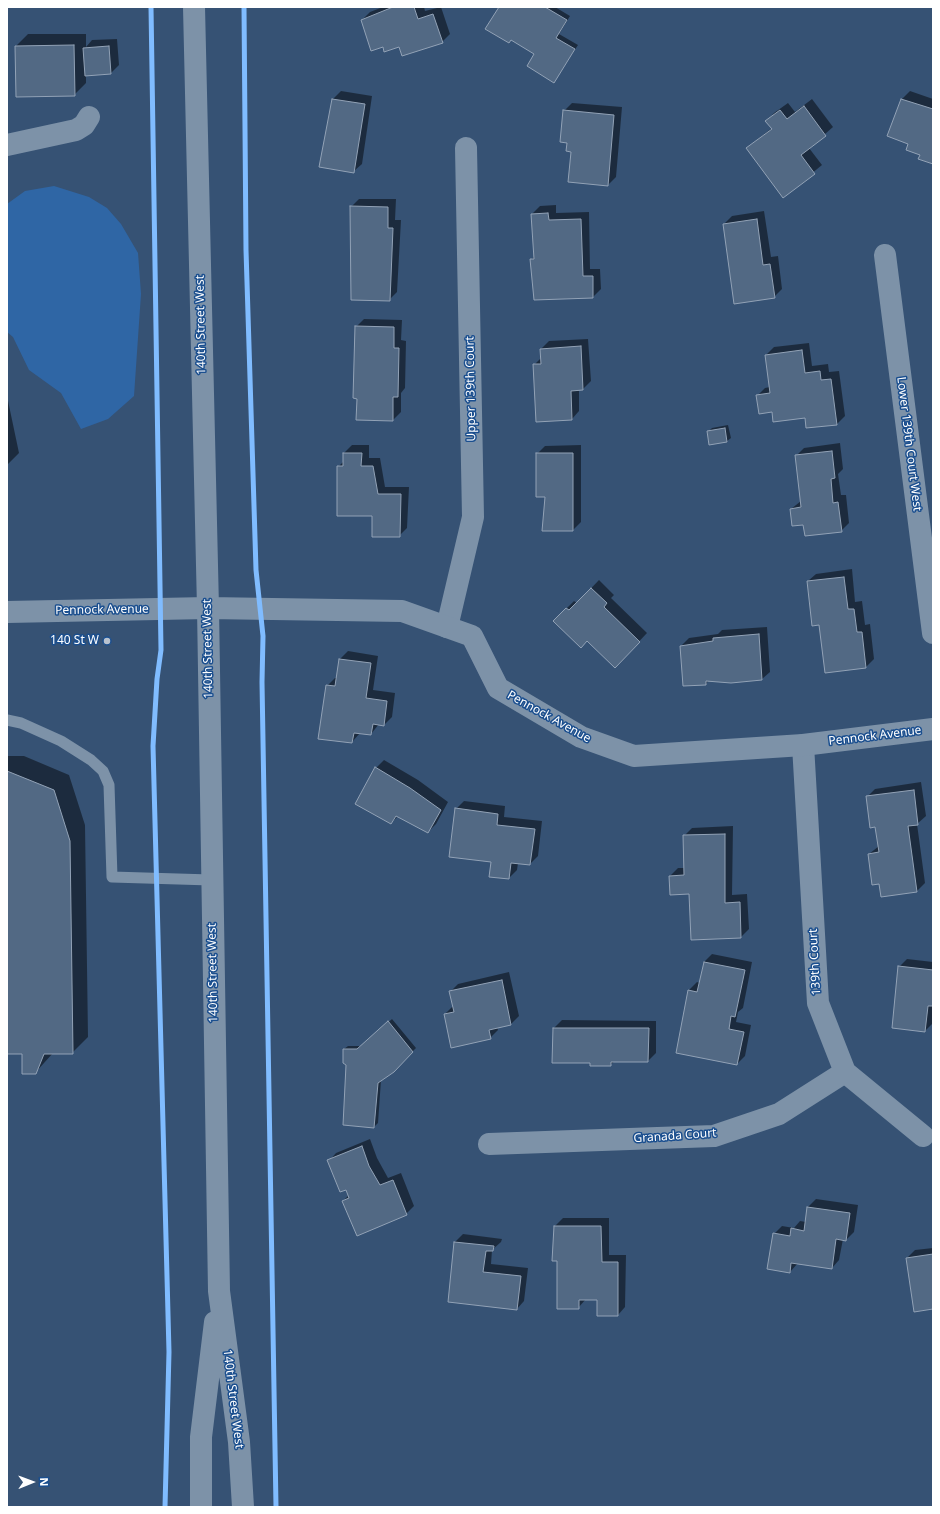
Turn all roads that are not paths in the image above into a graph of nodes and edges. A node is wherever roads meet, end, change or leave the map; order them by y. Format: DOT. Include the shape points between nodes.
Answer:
graph roads {
  1 [pos="194,7"];
  2 [pos="89,117"];
  3 [pos="7,145"];
  4 [pos="466,148"];
  5 [pos="885,255"];
  6 [pos="208,608"];
  7 [pos="7,612"];
  8 [pos="447,627"];
  9 [pos="933,634"];
  10 [pos="7,720"];
  11 [pos="933,728"];
  12 [pos="803,745"];
  13 [pos="211,880"];
  14 [pos="845,1072"];
  15 [pos="923,1136"];
  16 [pos="490,1144"];
  17 [pos="219,1291"];
  18 [pos="200,1507"];
  19 [pos="243,1507"];
  1 -- 6 [label="street, 140th Street West"];
  2 -- 3 [label="street" via="84,125 76,130"];
  4 -- 8 [label="street, Upper 139th Court" via="473,517"];
  5 -- 9 [label="street, Lower 139th Court West"];
  6 -- 7 [label="street, Pennock Avenue"];
  6 -- 8 [label="street, Pennock Avenue" via="402,611"];
  6 -- 13 [label="street, 140th Street West"];
  8 -- 12 [label="street, Pennock Avenue" via="472,636 498,688 581,738 634,756"];
  10 -- 13 [label="lane" via="21,723 61,741 103,771 109,784 112,876"];
  11 -- 12 [label="street, Pennock Avenue"];
  12 -- 14 [label="street, 139th Court" via="818,1003"];
  13 -- 17 [label="street, 140th Street West"];
  14 -- 15 [label="street, 139th Court"];
  14 -- 16 [label="street, Granada Court" via="779,1114 714,1136"];
  17 -- 18 [label="street, 140th Street West" via="201,1437"];
  17 -- 19 [label="street, 140th Street West" via="239,1442"];
}
